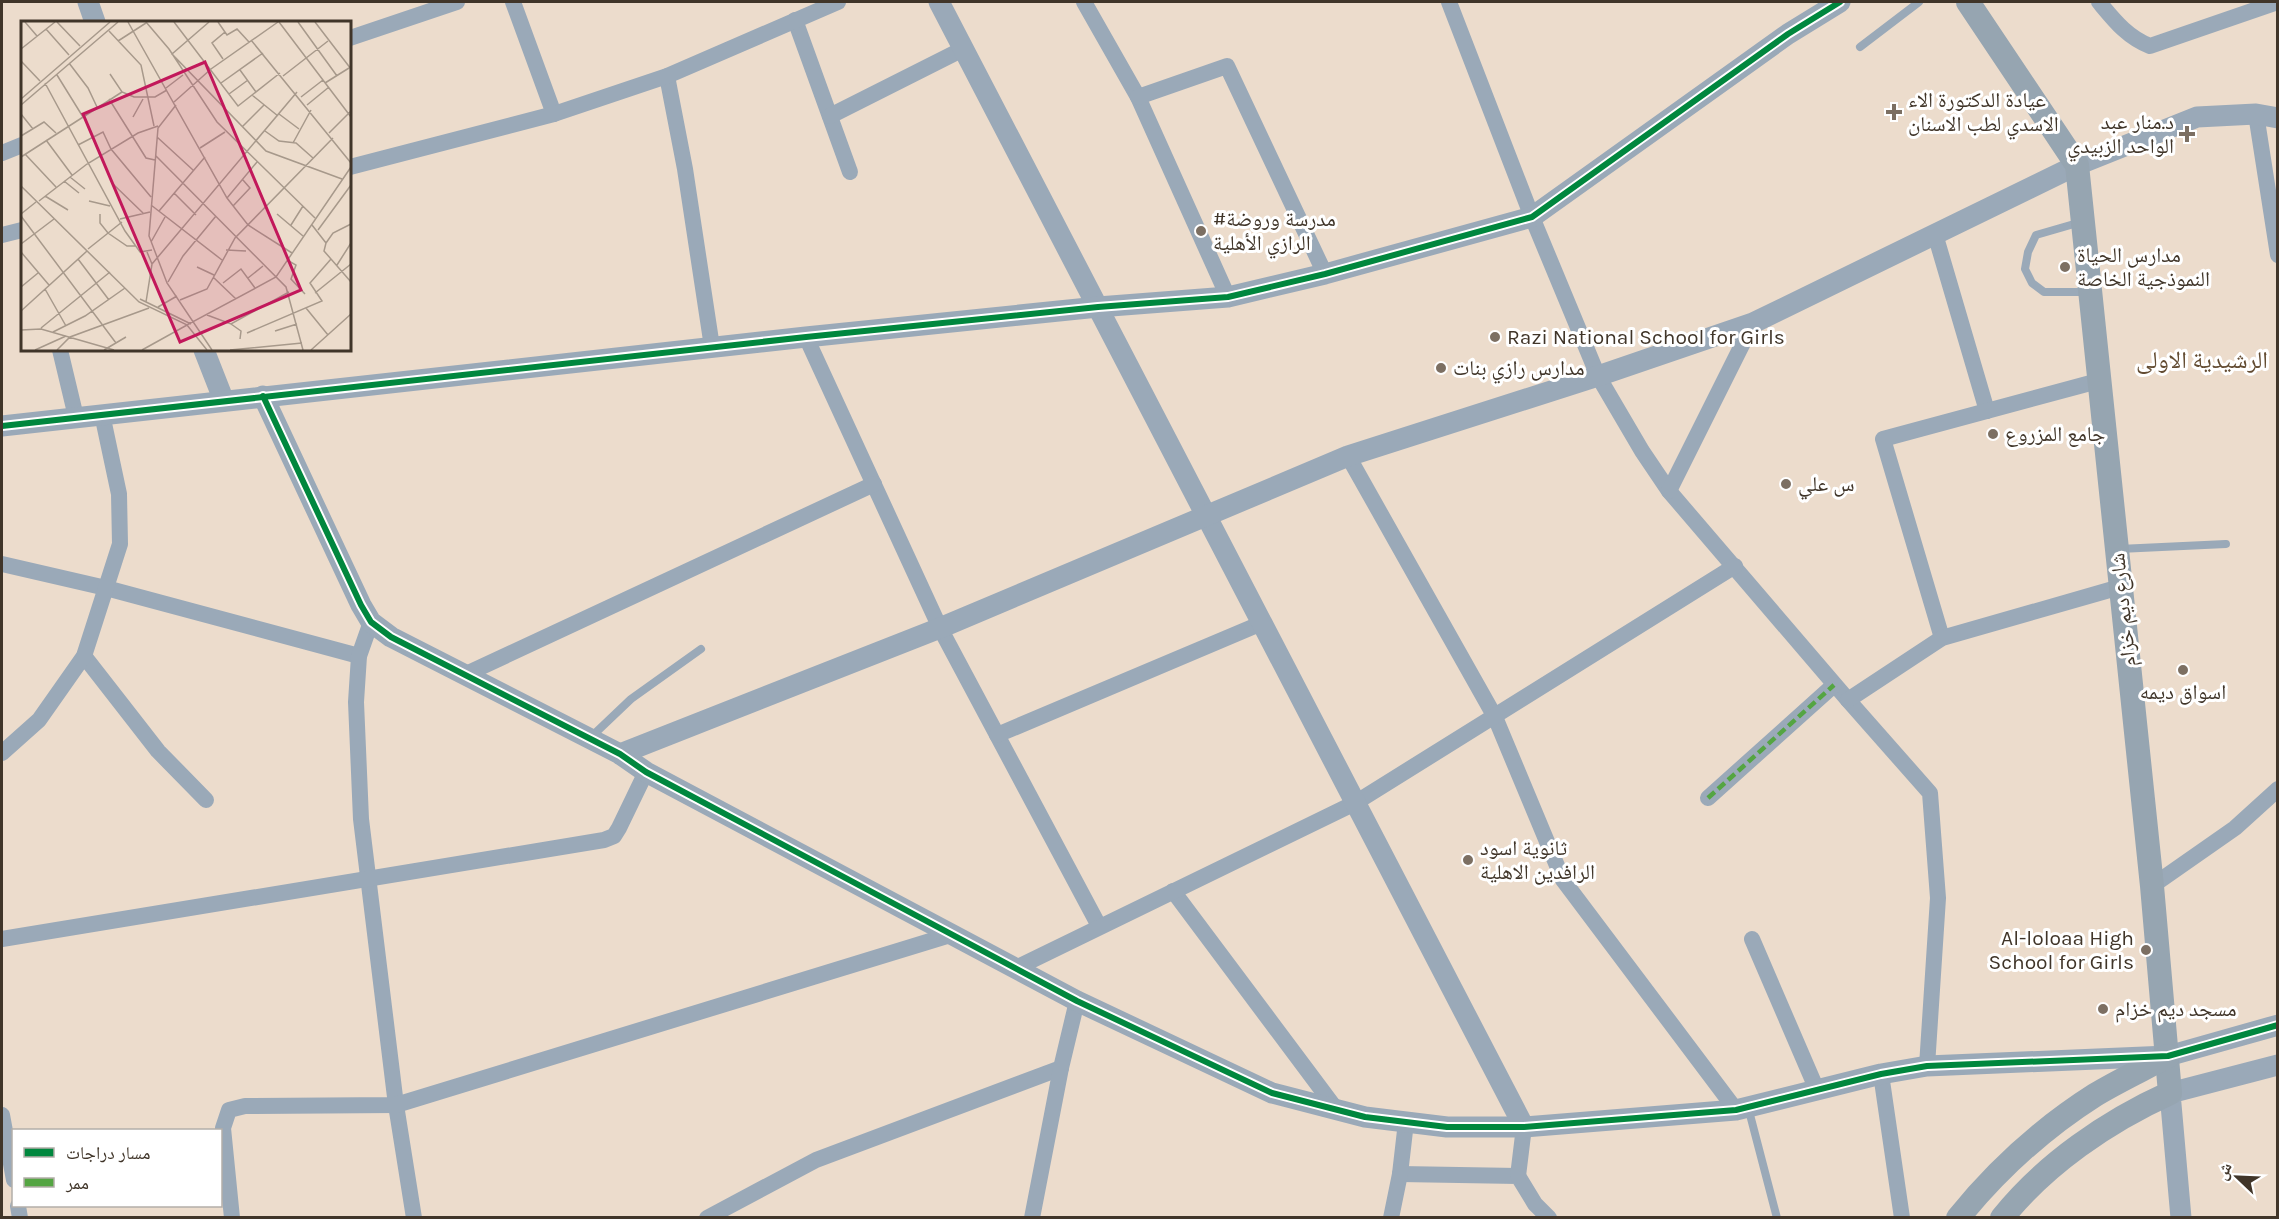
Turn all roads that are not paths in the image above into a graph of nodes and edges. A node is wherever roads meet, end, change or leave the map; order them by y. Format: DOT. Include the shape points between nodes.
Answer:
graph roads {
  1 [pos="88,2"];
  2 [pos="457,2"];
  3 [pos="513,2"];
  4 [pos="838,2"];
  5 [pos="939,2"];
  6 [pos="1084,2"];
  7 [pos="1449,2"];
  8 [pos="1840,2"];
  9 [pos="1919,2"];
  10 [pos="2099,2"];
  11 [pos="2277,2"];
  12 [pos="1975,4"];
  13 [pos="795,20"];
  14 [pos="95,21"];
  15 [pos="351,38"];
  16 [pos="1860,47"];
  17 [pos="963,49"];
  18 [pos="667,76"];
  19 [pos="1138,97"];
  20 [pos="554,114"];
  21 [pos="2256,114"];
  22 [pos="830,116"];
  23 [pos="2277,118"];
  24 [pos="21,146"];
  25 [pos="2,153"];
  26 [pos="2077,165"];
  27 [pos="351,168"];
  28 [pos="850,172"];
  29 [pos="1532,217"];
  30 [pos="2082,222"];
  31 [pos="21,230"];
  32 [pos="1935,234"];
  33 [pos="2,235"];
  34 [pos="2277,255"];
  35 [pos="1325,274"];
  36 [pos="2089,292"];
  37 [pos="1228,297"];
  38 [pos="1098,307"];
  39 [pos="1753,323"];
  40 [pos="806,337"];
  41 [pos="712,347"];
  42 [pos="60,351"];
  43 [pos="204,351"];
  44 [pos="1599,376"];
  45 [pos="2098,381"];
  46 [pos="263,396"];
  47 [pos="224,401"];
  48 [pos="1988,411"];
  49 [pos="102,414"];
  50 [pos="76,417"];
  51 [pos="2,426"];
  52 [pos="1348,456"];
  53 [pos="874,484"];
  54 [pos="1669,491"];
  55 [pos="1205,514"];
  56 [pos="2226,544"];
  57 [pos="2116,549"];
  58 [pos="2,564"];
  59 [pos="1735,566"];
  60 [pos="2120,587"];
  61 [pos="106,588"];
  62 [pos="371,622"];
  63 [pos="1262,623"];
  64 [pos="940,627"];
  65 [pos="1942,638"];
  66 [pos="700,648"];
  67 [pos="84,656"];
  68 [pos="359,656"];
  69 [pos="464,675"];
  70 [pos="1834,685"];
  71 [pos="1848,700"];
  72 [pos="1495,717"];
  73 [pos="997,735"];
  74 [pos="590,739"];
  75 [pos="2,753"];
  76 [pos="620,754"];
  77 [pos="646,772"];
  78 [pos="2277,789"];
  79 [pos="1708,798"];
  80 [pos="206,800"];
  81 [pos="1355,803"];
  82 [pos="368,878"];
  83 [pos="2152,886"];
  84 [pos="1173,891"];
  85 [pos="1099,926"];
  86 [pos="950,935"];
  87 [pos="2,939"];
  88 [pos="1752,939"];
  89 [pos="1016,968"];
  90 [pos="1077,1001"];
  91 [pos="2277,1025"];
  92 [pos="2168,1056"];
  93 [pos="2277,1065"];
  94 [pos="1927,1066"];
  95 [pos="1061,1068"];
  96 [pos="1881,1074"];
  97 [pos="1817,1090"];
  98 [pos="2170,1093"];
  99 [pos="396,1105"];
  100 [pos="1742,1108"];
  101 [pos="1336,1109"];
  102 [pos="2,1115"];
  103 [pos="1406,1122"];
  104 [pos="1524,1127"];
  105 [pos="12,1169"];
  106 [pos="1400,1174"];
  107 [pos="1518,1176"];
  108 [pos="232,1218"];
  109 [pos="414,1218"];
  110 [pos="707,1218"];
  111 [pos="1032,1218"];
  112 [pos="1390,1218"];
  113 [pos="1549,1218"];
  114 [pos="1777,1218"];
  115 [pos="1902,1218"];
  116 [pos="1958,1218"];
  117 [pos="2002,1218"];
  118 [pos="2181,1218"];
  1 -- 14 [label="street"];
  2 -- 15 [label="street"];
  3 -- 20 [label="street"];
  4 -- 13 [label="street"];
  5 -- 17 [label="street"];
  6 -- 19 [label="street"];
  7 -- 29 [label="street"];
  8 -- 29 [label="street" via="1788,34"];
  9 -- 16 [label="lane"];
  10 -- 11 [label="street" via="2122,29 2150,46"];
  12 -- 26 [label="main road"];
  13 -- 18 [label="street"];
  13 -- 22 [label="street"];
  17 -- 22 [label="street"];
  17 -- 38 [label="street"];
  18 -- 20 [label="street"];
  18 -- 41 [label="street"];
  19 -- 35 [label="street" via="1227,66"];
  19 -- 37 [label="street"];
  20 -- 27 [label="street"];
  21 -- 23 [label="street"];
  21 -- 26 [label="street" via="2197,117"];
  21 -- 34 [label="street"];
  22 -- 28 [label="street"];
  24 -- 25 [label="street"];
  26 -- 30 [label="main road, شارع ديم خزام"];
  26 -- 32 [label="street"];
  29 -- 35 [label="street"];
  29 -- 44 [label="street"];
  30 -- 36 [label="main road, شارع ديم خزام"];
  30 -- 36 [label="lane" via="2036,235 2025,269 2031,283 2044,292"];
  31 -- 33 [label="street"];
  32 -- 39 [label="street"];
  32 -- 48 [label="street"];
  35 -- 37 [label="street"];
  36 -- 45 [label="main road, شارع ديم خزام"];
  37 -- 38 [label="street"];
  38 -- 40 [label="street"];
  38 -- 55 [label="street"];
  39 -- 44 [label="street"];
  39 -- 54 [label="street"];
  40 -- 41 [label="street"];
  40 -- 53 [label="street"];
  41 -- 46 [label="street"];
  42 -- 50 [label="street"];
  43 -- 47 [label="street"];
  44 -- 52 [label="street"];
  44 -- 54 [label="street"];
  45 -- 48 [label="street"];
  45 -- 57 [label="main road, شارع ديم خزام"];
  46 -- 47 [label="street"];
  46 -- 62 [label="street"];
  47 -- 49 [label="street"];
  48 -- 65 [label="street" via="1883,439"];
  49 -- 50 [label="street"];
  49 -- 61 [label="street" via="118,494 120,544"];
  50 -- 51 [label="street"];
  52 -- 55 [label="street"];
  52 -- 72 [label="street"];
  53 -- 64 [label="street"];
  53 -- 69 [label="street"];
  54 -- 59 [label="street"];
  55 -- 63 [label="street"];
  55 -- 64 [label="street"];
  56 -- 57 [label="lane"];
  57 -- 60 [label="main road, شارع ديم خزام"];
  58 -- 61 [label="street"];
  59 -- 70 [label="street"];
  59 -- 72 [label="street"];
  60 -- 65 [label="street"];
  60 -- 83 [label="main road, شارع ديم خزام"];
  61 -- 67 [label="street"];
  61 -- 68 [label="street"];
  62 -- 68 [label="street"];
  62 -- 69 [label="street"];
  63 -- 73 [label="street"];
  63 -- 81 [label="street"];
  64 -- 73 [label="street"];
  64 -- 76 [label="street"];
  65 -- 71 [label="street"];
  66 -- 74 [label="lane" via="632,699"];
  67 -- 75 [label="street" via="39,720"];
  67 -- 80 [label="street" via="158,751"];
  68 -- 82 [label="street" via="356,702"];
  69 -- 74 [label="street"];
  70 -- 71 [label="street"];
  70 -- 79 [label="street"];
  71 -- 94 [label="street" via="1930,793 1938,898"];
  72 -- 81 [label="street"];
  72 -- 100 [label="street" via="1563,880"];
  73 -- 85 [label="street"];
  74 -- 76 [label="street"];
  76 -- 77 [label="street"];
  77 -- 82 [label="street" via="614,836 604,840"];
  77 -- 86 [label="street"];
  78 -- 83 [label="street" via="2235,828"];
  81 -- 84 [label="street"];
  81 -- 104 [label="street"];
  82 -- 87 [label="street"];
  82 -- 99 [label="street"];
  83 -- 92 [label="main road, شارع ديم خزام"];
  84 -- 85 [label="street"];
  84 -- 101 [label="street"];
  85 -- 89 [label="street"];
  86 -- 89 [label="street"];
  86 -- 99 [label="street"];
  88 -- 97 [label="street"];
  89 -- 90 [label="street"];
  90 -- 95 [label="street"];
  90 -- 101 [label="street" via="1272,1093"];
  91 -- 92 [label="street"];
  92 -- 94 [label="street"];
  92 -- 98 [label="main road, شارع ديم خزام"];
  92 -- 116 [label="main road" via="2096,1095 2037,1137"];
  93 -- 98 [label="street"];
  94 -- 96 [label="street"];
  95 -- 110 [label="street" via="816,1160"];
  95 -- 111 [label="street"];
  96 -- 97 [label="street"];
  96 -- 115 [label="street"];
  97 -- 100 [label="street"];
  98 -- 117 [label="main road" via="2102,1129 2037,1181"];
  98 -- 118 [label="street"];
  99 -- 108 [label="street" via="245,1106 229,1110 223,1128"];
  99 -- 109 [label="street"];
  100 -- 104 [label="street"];
  100 -- 114 [label="lane"];
  101 -- 103 [label="street"];
  102 -- 105 [label="street"];
  103 -- 104 [label="street"];
  103 -- 106 [label="street"];
  104 -- 107 [label="street"];
  106 -- 107 [label="street"];
  106 -- 112 [label="street"];
  107 -- 113 [label="street"];
}
